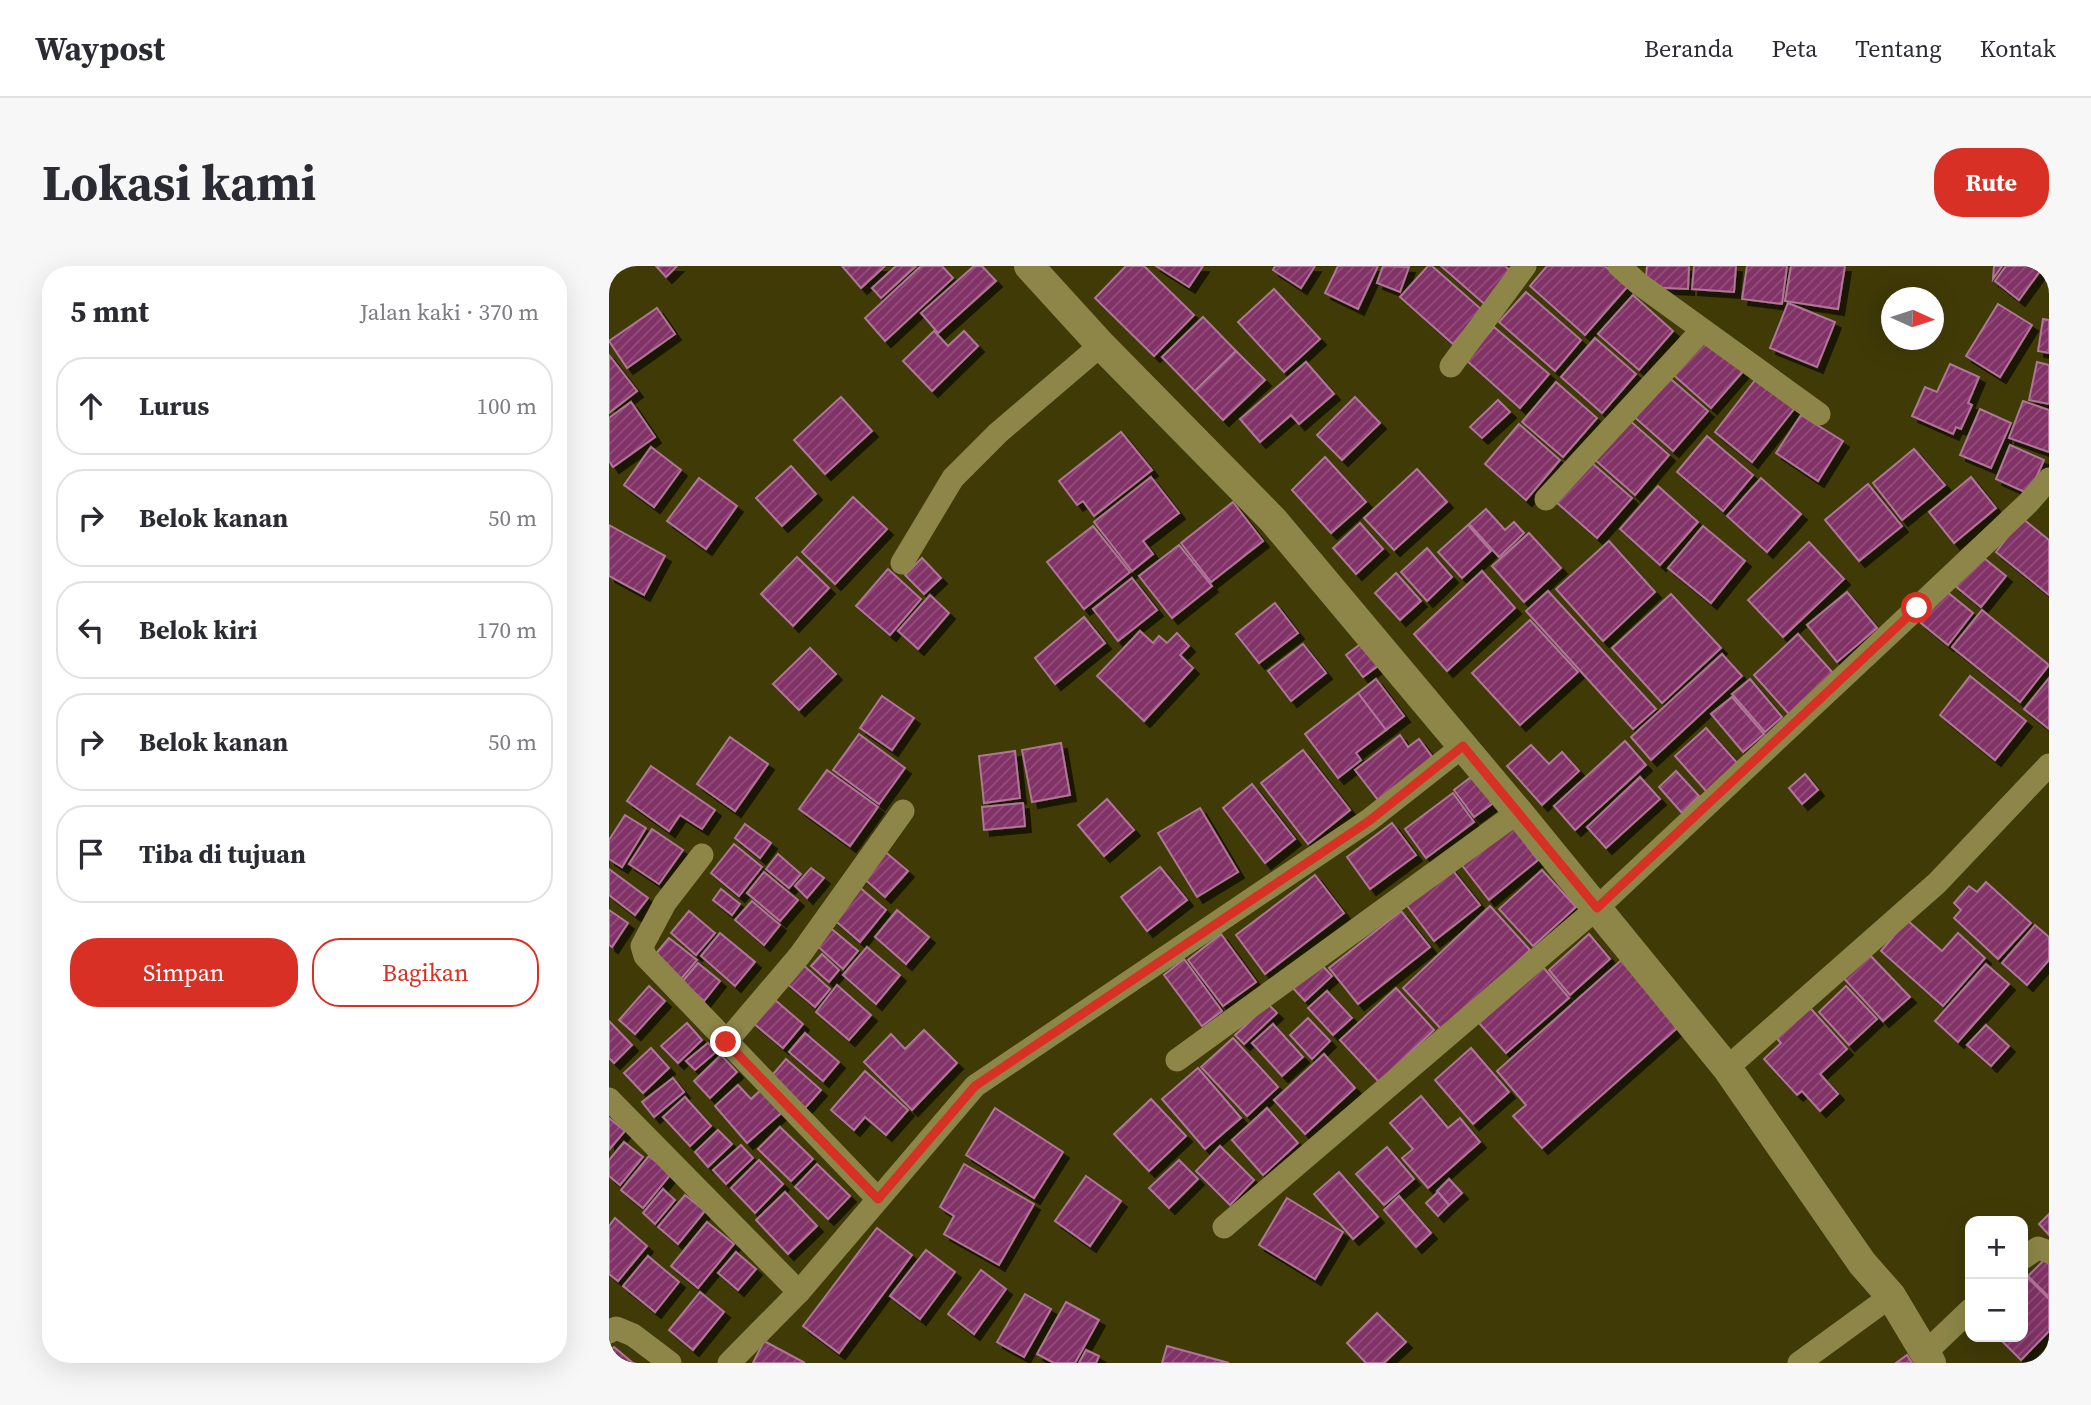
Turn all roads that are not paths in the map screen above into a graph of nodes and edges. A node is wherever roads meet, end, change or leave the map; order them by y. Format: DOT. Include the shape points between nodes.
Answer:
graph roads {
  1 [pos="1029,266"];
  2 [pos="1525,266"];
  3 [pos="1619,266"];
  4 [pos="1702,330"];
  5 [pos="1101,345"];
  6 [pos="1451,366"];
  7 [pos="1819,414"];
  8 [pos="2049,479"];
  9 [pos="1546,499"];
  10 [pos="902,563"];
  11 [pos="1463,746"];
  12 [pos="2049,765"];
  13 [pos="903,811"];
  14 [pos="1518,812"];
  15 [pos="702,855"];
  16 [pos="1597,908"];
  17 [pos="726,1042"];
  18 [pos="1177,1060"];
  19 [pos="1727,1068"];
  20 [pos="609,1099"];
  21 [pos="878,1199"];
  22 [pos="1224,1227"];
  23 [pos="2049,1252"];
  24 [pos="2028,1255"];
  25 [pos="799,1292"];
  26 [pos="1891,1296"];
  27 [pos="1965,1316"];
  28 [pos="609,1332"];
  29 [pos="1928,1358"];
  30 [pos="670,1363"];
  31 [pos="729,1363"];
  32 [pos="1799,1363"];
  1 -- 5 [label="street"];
  2 -- 6 [label="street"];
  3 -- 4 [label="street"];
  4 -- 7 [label="street"];
  4 -- 9 [label="street"];
  5 -- 10 [label="street" via="953,478"];
  5 -- 11 [label="street" via="1273,520"];
  8 -- 16 [label="street"];
  11 -- 14 [label="street"];
  11 -- 21 [label="street" via="1369,821 975,1086"];
  12 -- 19 [label="street" via="1937,883"];
  13 -- 17 [label="street" via="800,955"];
  14 -- 16 [label="street"];
  14 -- 18 [label="street"];
  15 -- 17 [label="street" via="665,903 642,946 645,956"];
  16 -- 19 [label="street"];
  16 -- 22 [label="street"];
  17 -- 21 [label="street"];
  19 -- 26 [label="street" via="1862,1263"];
  20 -- 25 [label="street"];
  21 -- 25 [label="street"];
  23 -- 24 [label="street" via="2038,1248"];
  25 -- 31 [label="street"];
  26 -- 29 [label="street"];
  26 -- 32 [label="street"];
  27 -- 29 [label="street"];
  28 -- 30 [label="street" via="616,1328 633,1335"];
}
